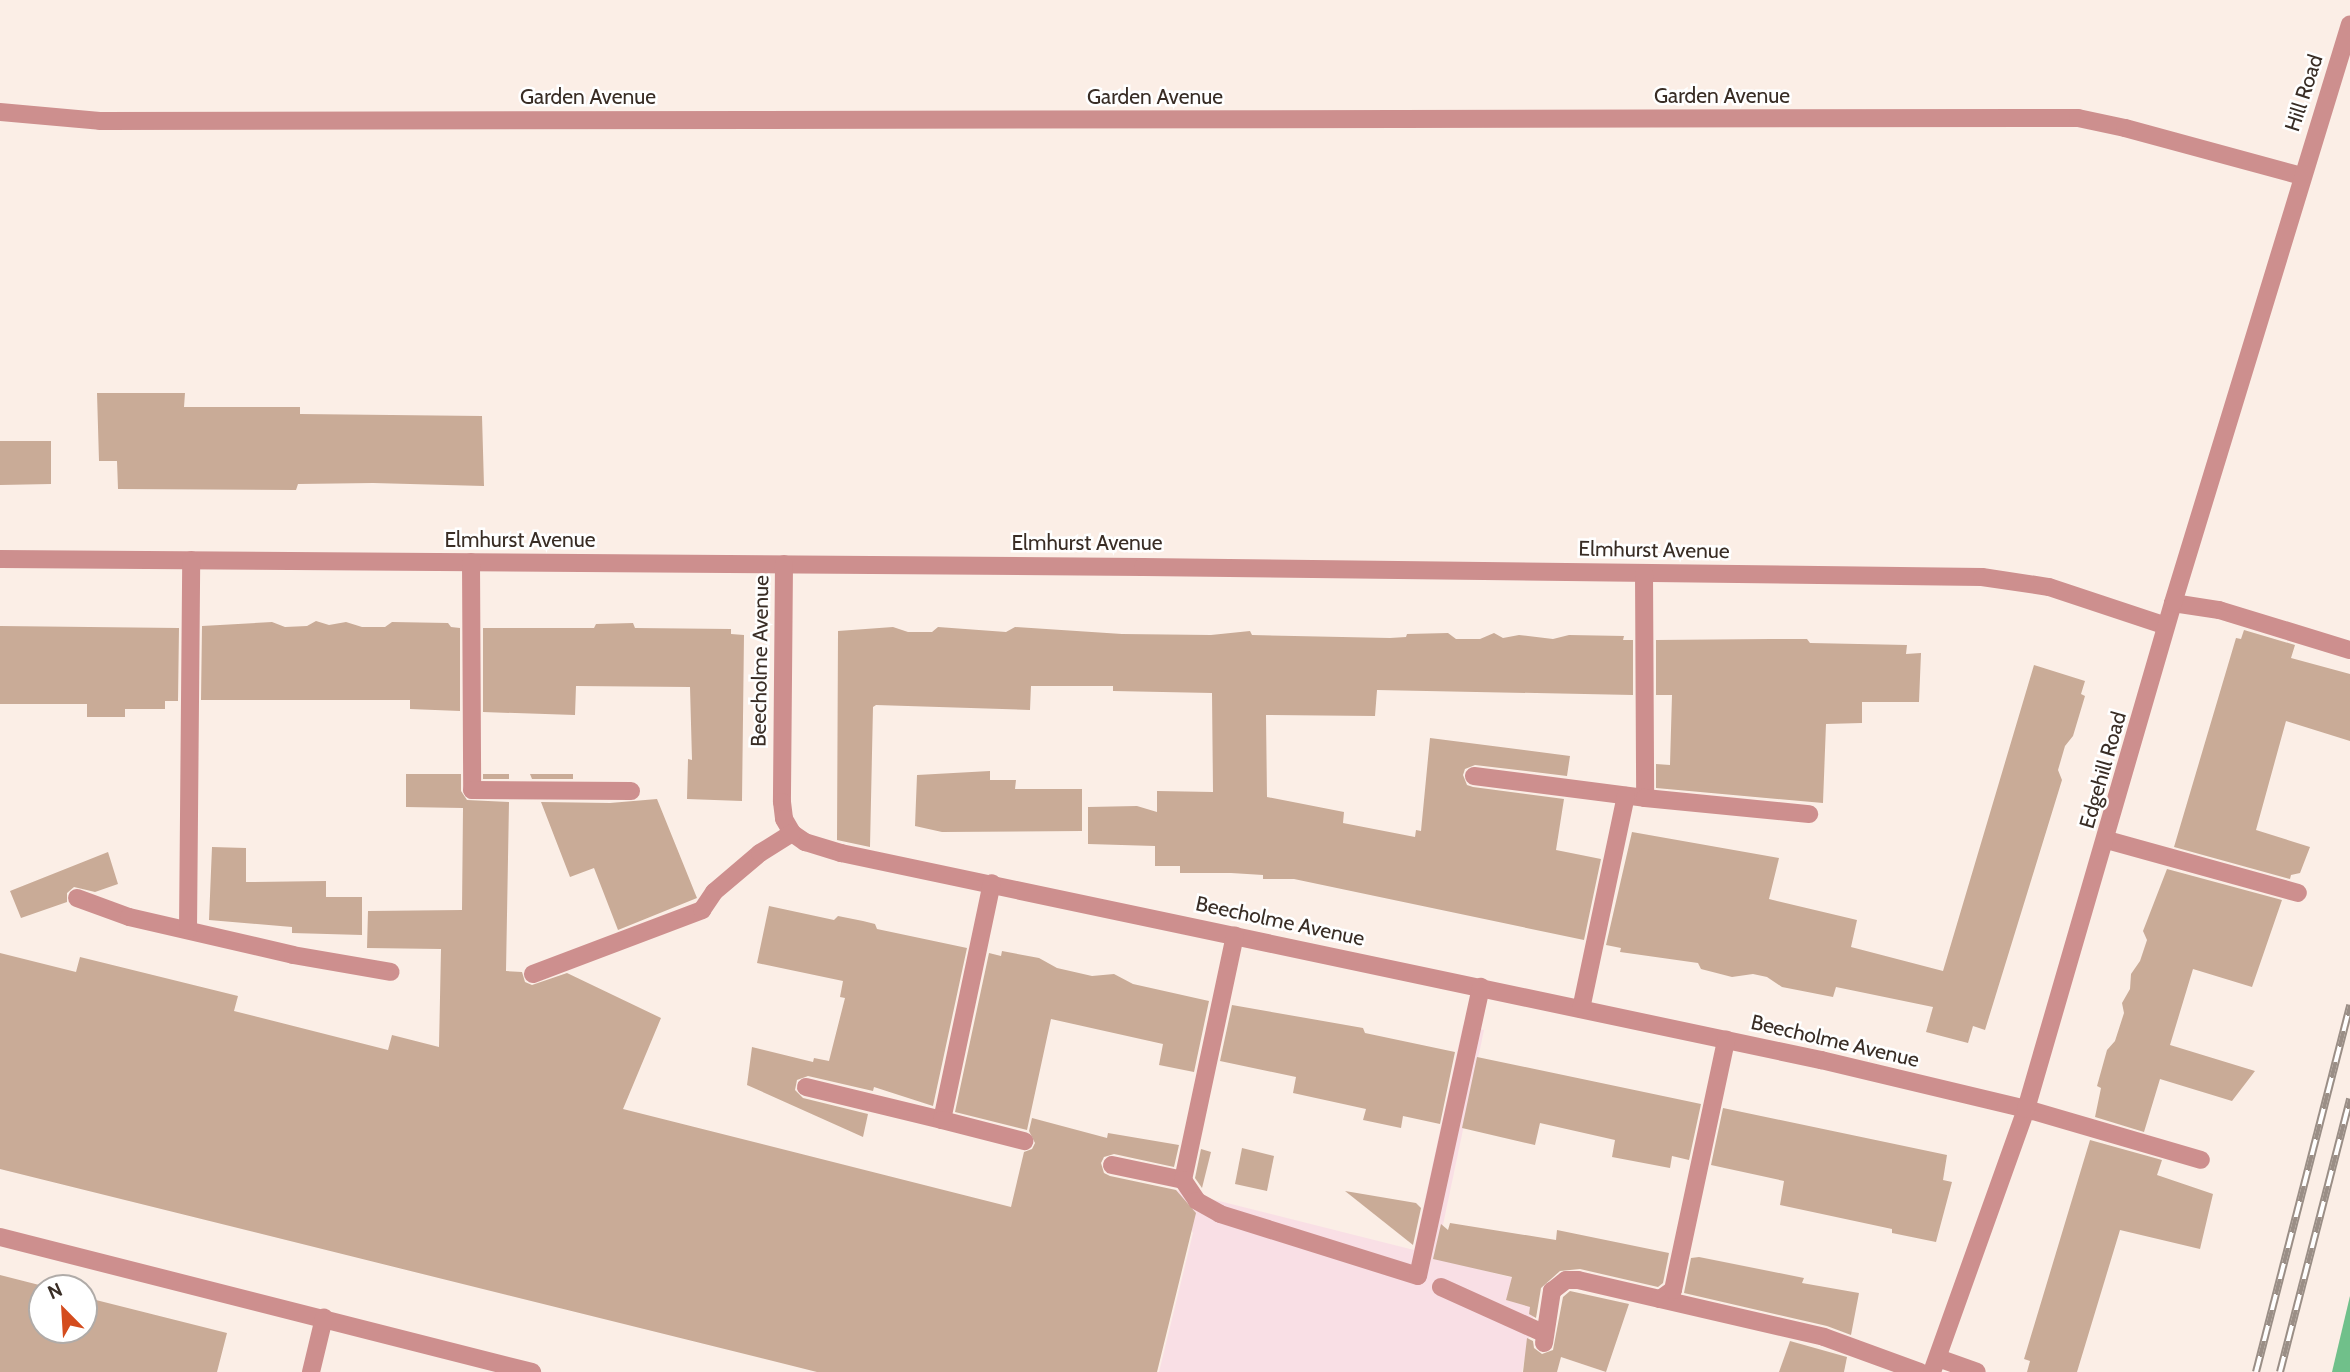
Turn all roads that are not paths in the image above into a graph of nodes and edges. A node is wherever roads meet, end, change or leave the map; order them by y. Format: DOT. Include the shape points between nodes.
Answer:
graph roads {
  1 [pos="2350,24"];
  2 [pos="0,112"];
  3 [pos="2302,176"];
  4 [pos="0,559"];
  5 [pos="191,561"];
  6 [pos="471,562"];
  7 [pos="784,564"];
  8 [pos="1644,573"];
  9 [pos="2173,603"];
  10 [pos="2166,626"];
  11 [pos="2350,650"];
  12 [pos="1474,776"];
  13 [pos="631,792"];
  14 [pos="1626,796"];
  15 [pos="1645,798"];
  16 [pos="1809,814"];
  17 [pos="792,833"];
  18 [pos="2107,840"];
  19 [pos="992,883"];
  20 [pos="2298,893"];
  21 [pos="77,898"];
  22 [pos="188,930"];
  23 [pos="1236,935"];
  24 [pos="391,972"];
  25 [pos="533,974"];
  26 [pos="1481,987"];
  27 [pos="1581,1009"];
  28 [pos="1726,1040"];
  29 [pos="806,1087"];
  30 [pos="2026,1109"];
  31 [pos="942,1120"];
  32 [pos="1024,1141"];
  33 [pos="2200,1160"];
  34 [pos="1112,1165"];
  35 [pos="1183,1180"];
  36 [pos="0,1237"];
  37 [pos="1441,1287"];
  38 [pos="1660,1299"];
  39 [pos="324,1318"];
  40 [pos="1935,1365"];
  41 [pos="312,1372"];
  42 [pos="532,1372"];
  43 [pos="1920,1372"];
  44 [pos="1977,1372"];
  1 -- 3 [label="street, Hill Road"];
  2 -- 3 [label="street, Garden Avenue" via="100,121 2078,118"];
  3 -- 9 [label="street, Edgehill Road"];
  4 -- 5 [label="street, Elmhurst Avenue"];
  5 -- 6 [label="street, Elmhurst Avenue"];
  5 -- 22 [label="street"];
  6 -- 7 [label="street, Elmhurst Avenue"];
  6 -- 13 [label="street" via="472,790"];
  7 -- 8 [label="street, Elmhurst Avenue"];
  7 -- 17 [label="street, Beecholme Avenue" via="782,802"];
  8 -- 10 [label="street, Elmhurst Avenue" via="1982,577 2049,587"];
  8 -- 15 [label="street"];
  9 -- 10 [label="street, Edgehill Road"];
  9 -- 11 [label="street" via="2219,610"];
  10 -- 18 [label="street, Edgehill Road"];
  12 -- 14 [label="street"];
  14 -- 15 [label="street"];
  14 -- 27 [label="street"];
  15 -- 16 [label="street"];
  17 -- 19 [label="street, Beecholme Avenue" via="821,849"];
  17 -- 25 [label="street" via="714,892 702,910"];
  18 -- 20 [label="street"];
  18 -- 30 [label="street, Edgehill Road"];
  19 -- 23 [label="street, Beecholme Avenue"];
  19 -- 31 [label="street"];
  21 -- 22 [label="street"];
  22 -- 24 [label="street"];
  23 -- 26 [label="street, Beecholme Avenue"];
  23 -- 35 [label="street"];
  26 -- 27 [label="street, Beecholme Avenue"];
  26 -- 35 [label="street" via="1418,1276 1220,1214 1198,1201"];
  27 -- 28 [label="street, Beecholme Avenue"];
  28 -- 30 [label="street, Beecholme Avenue"];
  28 -- 38 [label="street" via="1676,1281 1668,1296"];
  29 -- 31 [label="street"];
  30 -- 33 [label="street, Beecholme Avenue"];
  30 -- 40 [label="street, Edgehill Road"];
  31 -- 32 [label="street"];
  34 -- 35 [label="street"];
  36 -- 39 [label="street"];
  37 -- 38 [label="street" via="1545,1339 1552,1291 1566,1280"];
  38 -- 43 [label="street" via="1824,1337"];
  39 -- 41 [label="street"];
  39 -- 42 [label="street"];
  40 -- 44 [label="street"];
}
